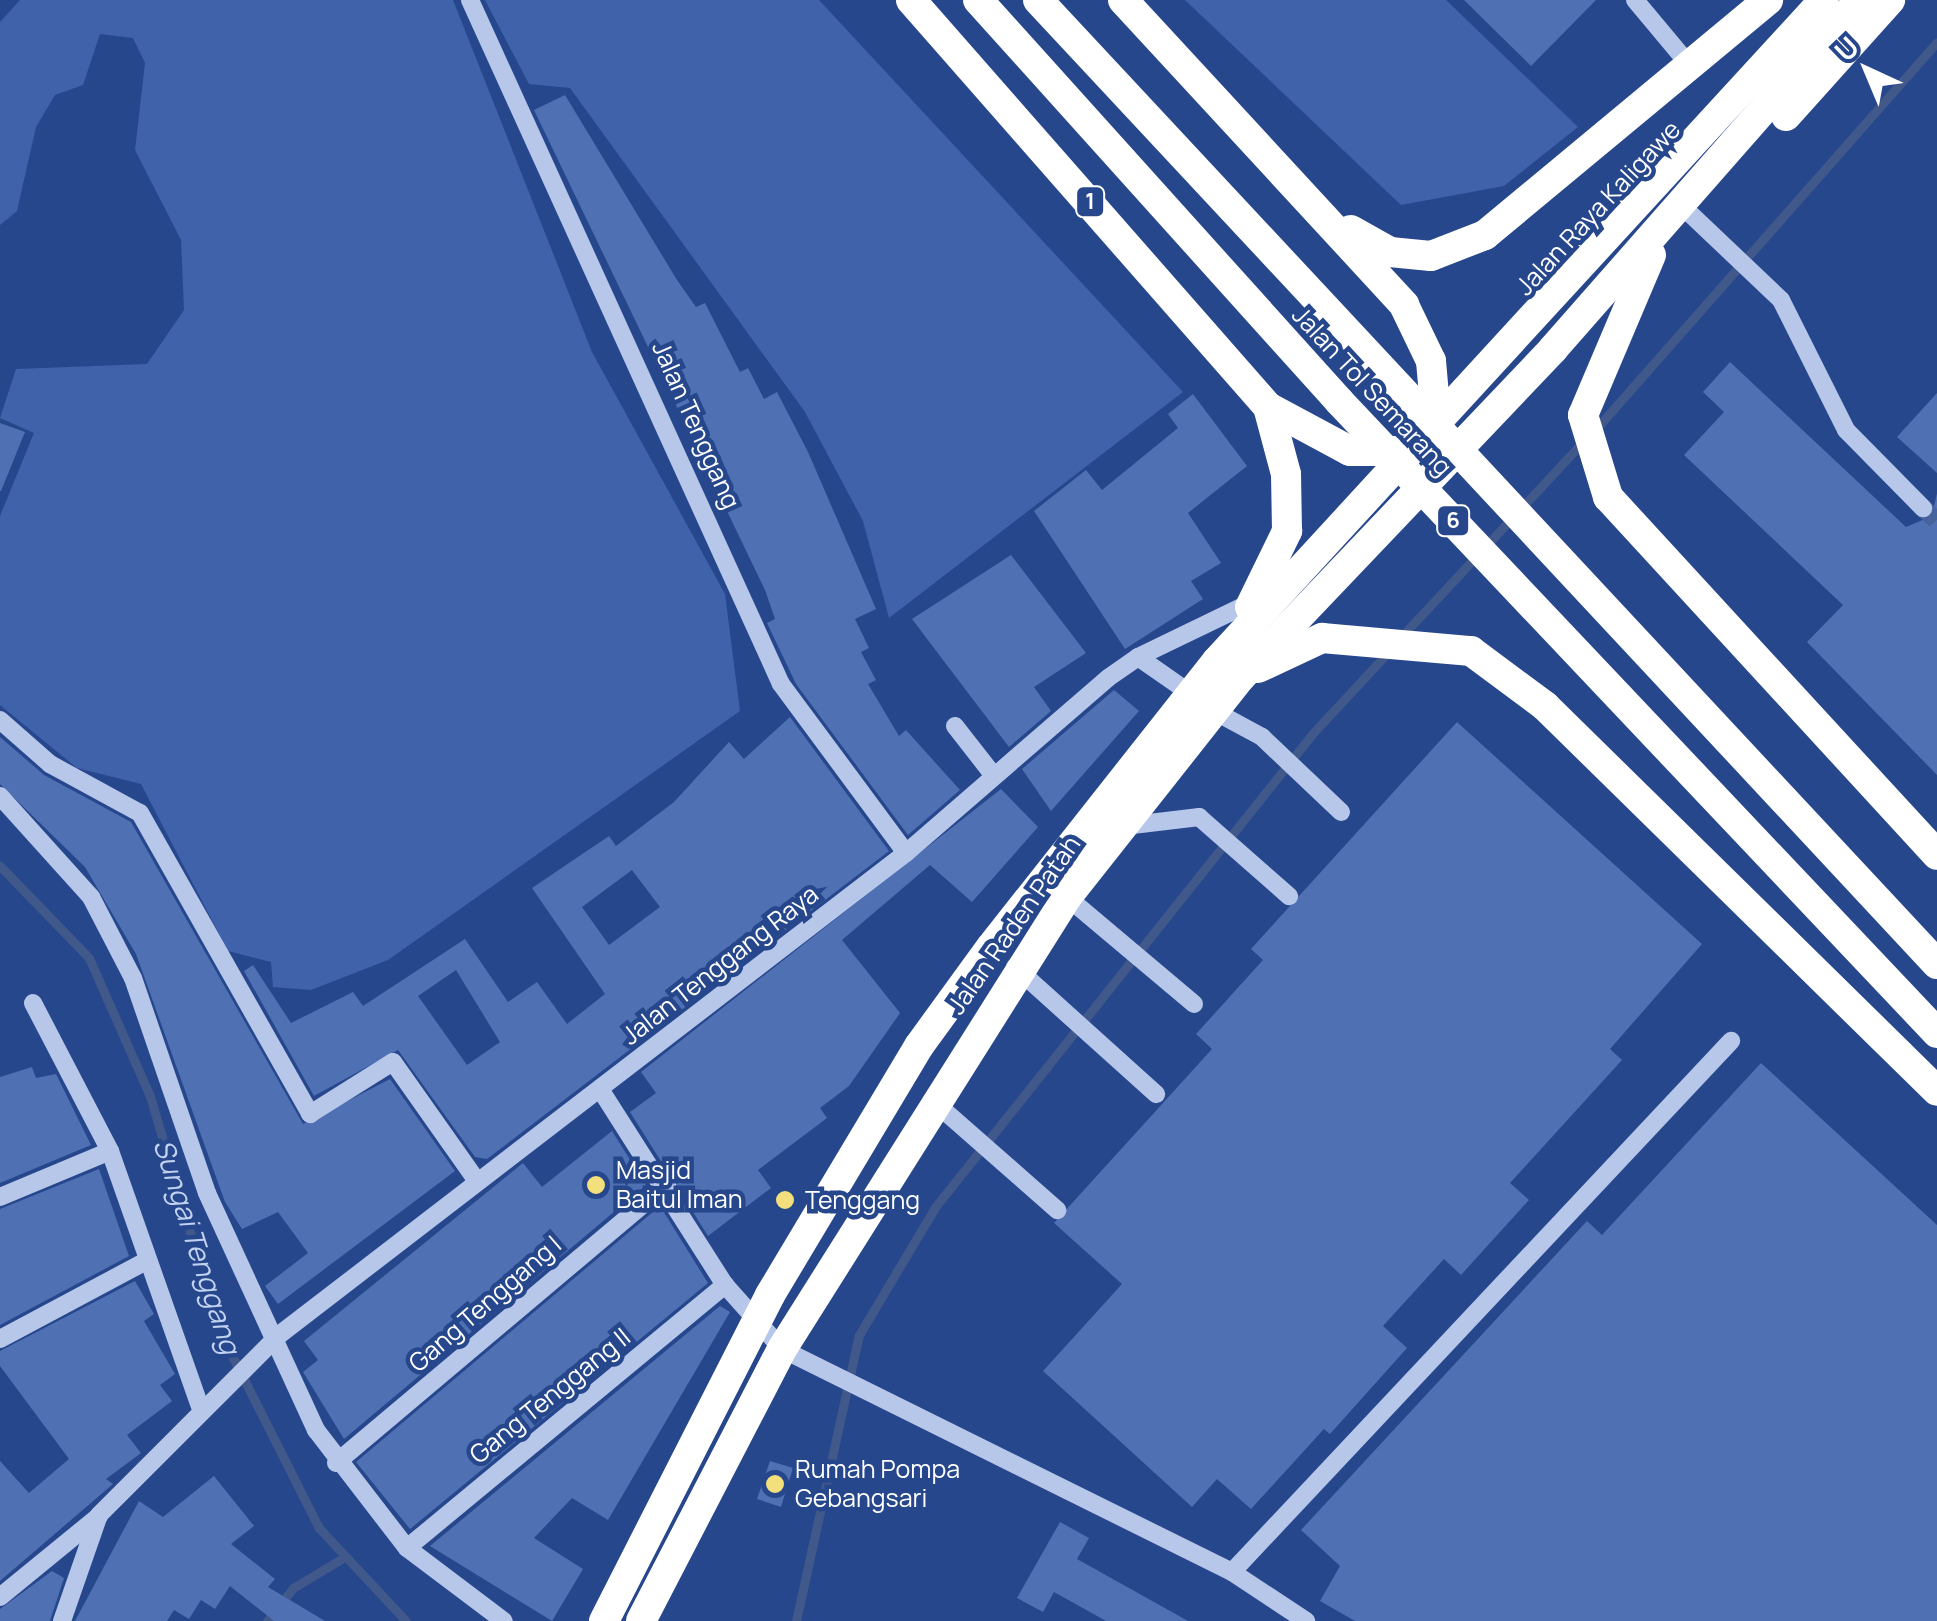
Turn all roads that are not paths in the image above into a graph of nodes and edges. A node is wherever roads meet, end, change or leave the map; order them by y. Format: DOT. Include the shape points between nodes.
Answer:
graph roads {
  1 [pos="470,0"];
  2 [pos="911,0"];
  3 [pos="978,0"];
  4 [pos="1038,0"];
  5 [pos="1123,0"];
  6 [pos="1635,0"];
  7 [pos="1743,0"];
  8 [pos="1768,0"];
  9 [pos="1824,0"];
  10 [pos="1860,0"];
  11 [pos="1890,0"];
  12 [pos="1696,62"];
  13 [pos="1708,175"];
  14 [pos="1332,217"];
  15 [pos="1672,217"];
  16 [pos="1553,349"];
  17 [pos="1268,407"];
  18 [pos="1411,452"];
  19 [pos="1922,508"];
  20 [pos="1349,562"];
  21 [pos="1254,601"];
  22 [pos="1138,657"];
  23 [pos="1229,668"];
  24 [pos="1202,702"];
  25 [pos="0,720"];
  26 [pos="954,726"];
  27 [pos="994,776"];
  28 [pos="0,796"];
  29 [pos="1341,812"];
  30 [pos="1123,826"];
  31 [pos="906,853"];
  32 [pos="1937,855"];
  33 [pos="1289,896"];
  34 [pos="1067,897"];
  35 [pos="1937,964"];
  36 [pos="1015,968"];
  37 [pos="33,1003"];
  38 [pos="1194,1004"];
  39 [pos="1937,1034"];
  40 [pos="1731,1041"];
  41 [pos="600,1088"];
  42 [pos="1937,1091"];
  43 [pos="1156,1094"];
  44 [pos="942,1108"];
  45 [pos="110,1152"];
  46 [pos="474,1178"];
  47 [pos="668,1184"];
  48 [pos="0,1197"];
  49 [pos="1056,1210"];
  50 [pos="144,1262"];
  51 [pos="725,1285"];
  52 [pos="754,1326"];
  53 [pos="276,1338"];
  54 [pos="0,1339"];
  55 [pos="792,1355"];
  56 [pos="205,1401"];
  57 [pos="336,1463"];
  58 [pos="99,1516"];
  59 [pos="407,1548"];
  60 [pos="1232,1572"];
  61 [pos="0,1596"];
  62 [pos="62,1621"];
  63 [pos="504,1621"];
  64 [pos="604,1621"];
  65 [pos="641,1621"];
  66 [pos="1306,1621"];
  1 -- 31 [label="street, Jalan Tenggang" via="781,684"];
  2 -- 17 [label="highway, 1"];
  3 -- 39 [label="highway, Jalan Tol Semarang / 6, bridge" via="1338,401"];
  4 -- 35 [label="highway, Jalan Tol Semarang / 6, bridge"];
  5 -- 14 [label="highway"];
  6 -- 12 [label="street"];
  7 -- 12 [label="highway"];
  8 -- 12 [label="highway"];
  9 -- 18 [label="highway, Jalan Raya Kaligawe"];
  10 -- 13 [label="highway"];
  11 -- 13 [label="highway" via="1783,120"];
  12 -- 14 [label="highway" via="1513,216 1454,250 1390,252"];
  13 -- 15 [label="highway"];
  14 -- 18 [label="highway" via="1404,305 1431,361 1434,395"];
  15 -- 16 [label="highway"];
  15 -- 19 [label="street" via="1708,231 1768,287 1846,430"];
  15 -- 32 [label="highway" via="1591,379 1583,415 1600,479"];
  16 -- 18 [label="highway"];
  16 -- 20 [label="highway, Jalan Raden Patah"];
  17 -- 18 [label="highway, 1" via="1350,451"];
  17 -- 21 [label="highway" via="1286,474 1287,531"];
  18 -- 20 [label="highway"];
  18 -- 23 [label="highway, Jalan Raden Patah"];
  20 -- 23 [label="highway, Jalan Raden Patah"];
  21 -- 22 [label="street, Jalan Tenggang Raya"];
  21 -- 23 [label="highway"];
  22 -- 24 [label="street"];
  22 -- 27 [label="street, Jalan Tenggang Raya"];
  23 -- 24 [label="highway, Jalan Raden Patah"];
  23 -- 42 [label="highway" via="1322,638 1471,652 1544,706"];
  24 -- 29 [label="street" via="1262,737"];
  24 -- 30 [label="highway, Jalan Raden Patah"];
  24 -- 52 [label="highway, Jalan Raden Patah" via="919,1046"];
  25 -- 46 [label="street" via="50,764 126,798 140,814 310,1114 392,1062"];
  26 -- 27 [label="street"];
  27 -- 31 [label="street, Jalan Tenggang Raya"];
  28 -- 53 [label="street" via="101,914 138,991 207,1192"];
  30 -- 33 [label="street" via="1199,817"];
  30 -- 34 [label="highway, Jalan Raden Patah"];
  31 -- 41 [label="street, Jalan Tenggang Raya"];
  34 -- 36 [label="highway, Jalan Raden Patah"];
  34 -- 38 [label="street"];
  36 -- 43 [label="street"];
  36 -- 44 [label="highway, Jalan Raden Patah"];
  37 -- 45 [label="street"];
  40 -- 60 [label="street"];
  41 -- 46 [label="street, Jalan Tenggang Raya"];
  41 -- 47 [label="street"];
  44 -- 49 [label="street"];
  44 -- 55 [label="highway, Jalan Raden Patah"];
  45 -- 48 [label="street"];
  45 -- 50 [label="street"];
  46 -- 53 [label="street, Jalan Tenggang Raya"];
  47 -- 51 [label="street"];
  47 -- 57 [label="street, Gang Tenggang I"];
  50 -- 54 [label="street"];
  50 -- 56 [label="street"];
  51 -- 52 [label="street"];
  51 -- 59 [label="street, Gang Tenggang II"];
  52 -- 55 [label="street"];
  52 -- 64 [label="highway, Jalan Raden Patah"];
  53 -- 56 [label="street, Jalan Tenggang Raya"];
  53 -- 57 [label="street"];
  55 -- 60 [label="street"];
  55 -- 65 [label="highway, Jalan Raden Patah"];
  56 -- 58 [label="street"];
  57 -- 59 [label="street"];
  58 -- 61 [label="street"];
  58 -- 62 [label="street"];
  59 -- 63 [label="street"];
  60 -- 66 [label="street"];
}
